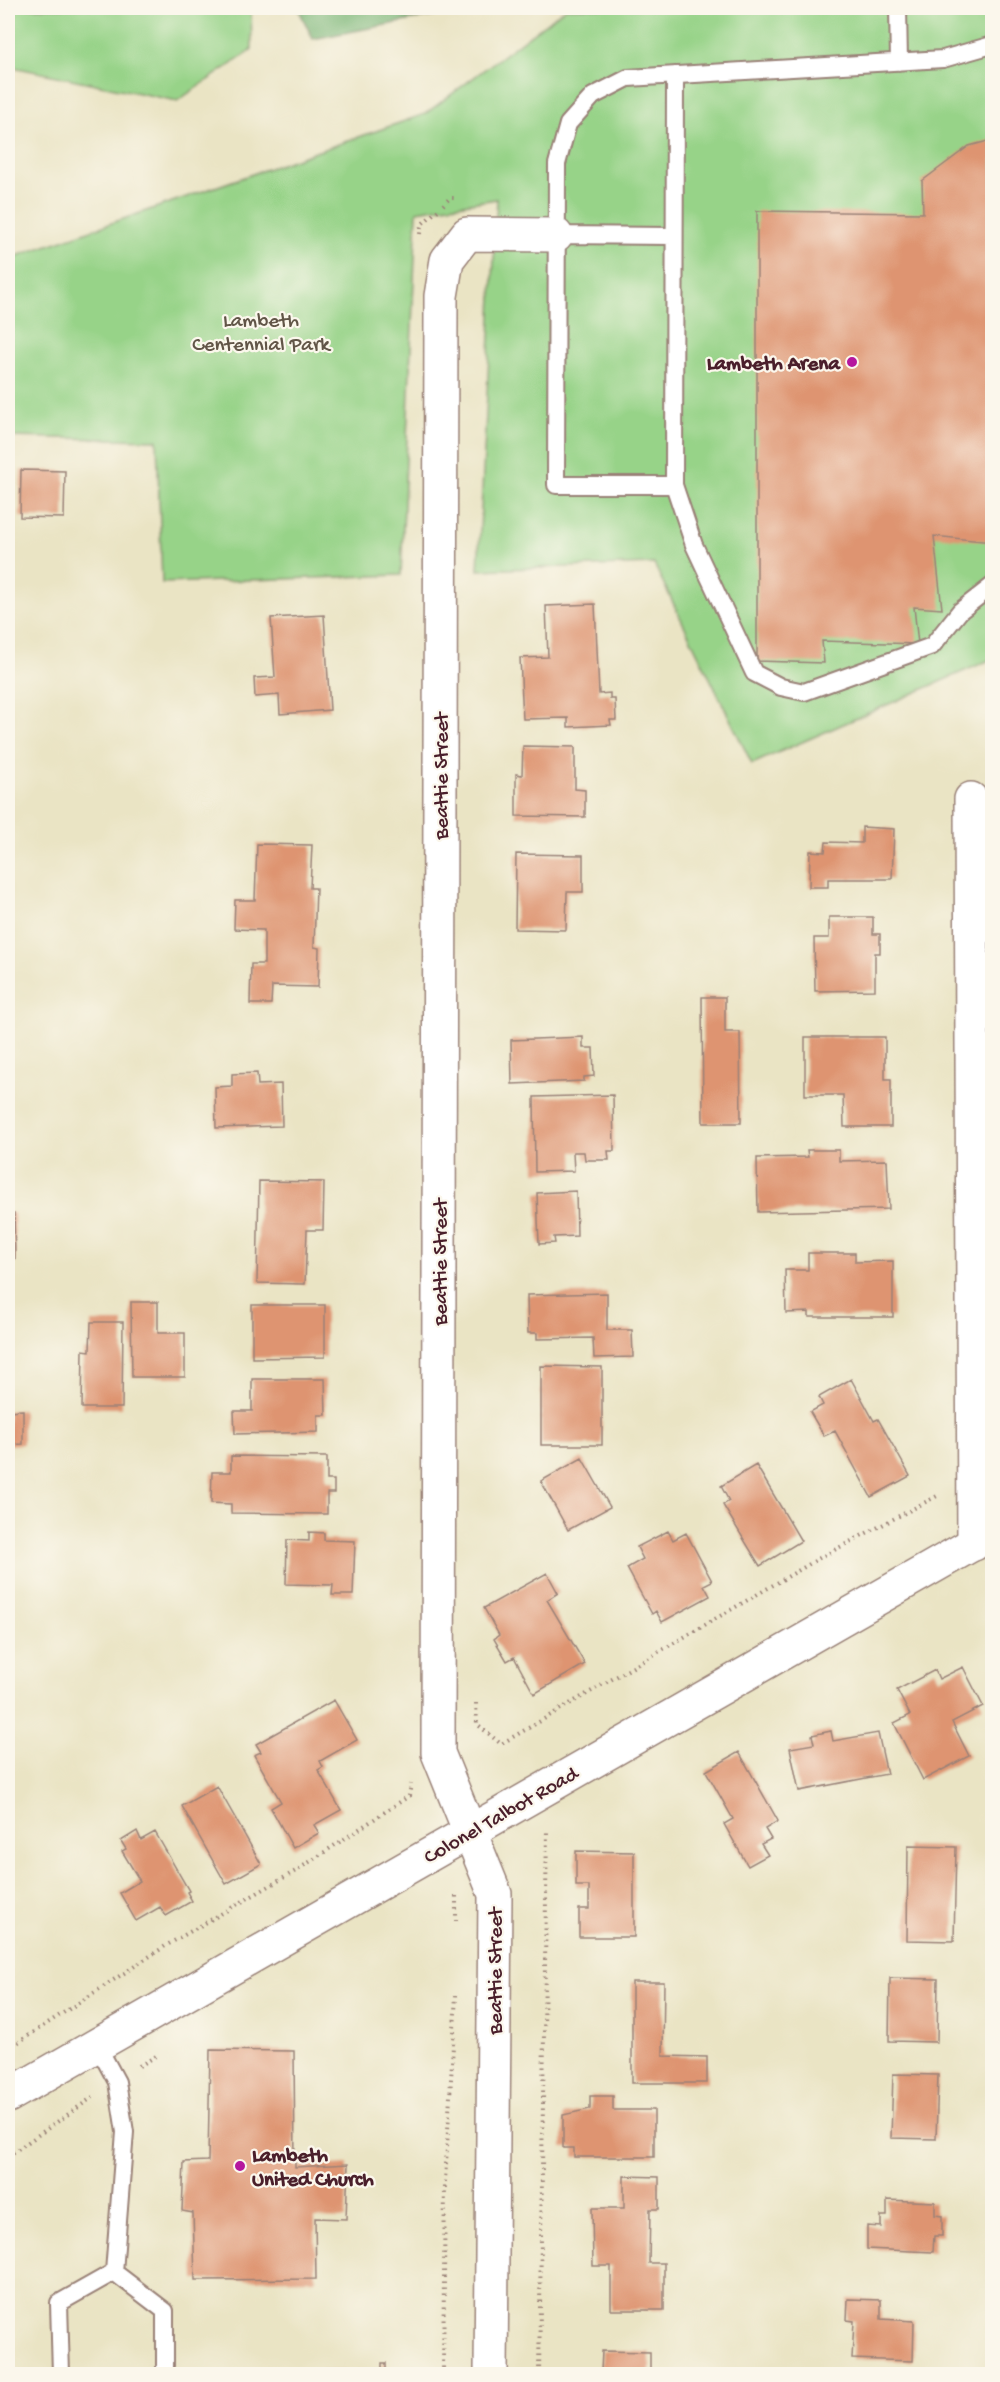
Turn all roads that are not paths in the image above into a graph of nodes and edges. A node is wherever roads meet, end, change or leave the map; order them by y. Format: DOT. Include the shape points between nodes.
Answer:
graph roads {
  1 [pos="898,8"];
  2 [pos="993,45"];
  3 [pos="899,62"];
  4 [pos="675,75"];
  5 [pos="556,235"];
  6 [pos="674,236"];
  7 [pos="674,485"];
  8 [pos="993,586"];
  9 [pos="971,799"];
  10 [pos="983,1539"];
  11 [pos="469,1832"];
  12 [pos="97,2045"];
  13 [pos="8,2096"];
  14 [pos="114,2272"];
  15 [pos="61,2374"];
  16 [pos="165,2374"];
  17 [pos="491,2374"];
  1 -- 3 [label="lane"];
  2 -- 3 [label="lane" via="943,59"];
  3 -- 4 [label="lane"];
  4 -- 5 [label="lane" via="628,78 593,96 568,124 556,164"];
  4 -- 6 [label="lane"];
  5 -- 6 [label="lane"];
  5 -- 7 [label="lane" via="556,485"];
  5 -- 11 [label="street, Beattie Street" via="466,234 447,260 441,296 438,1753"];
  6 -- 7 [label="lane"];
  7 -- 8 [label="lane" via="694,545 754,673 781,687 804,692 932,646 960,611"];
  9 -- 10 [label="street" via="974,1477"];
  10 -- 11 [label="street, Colonel Talbot Road"];
  11 -- 12 [label="street, Colonel Talbot Road"];
  11 -- 17 [label="street, Beattie Street" via="495,1894"];
  12 -- 13 [label="street, Colonel Talbot Road"];
  12 -- 14 [label="lane" via="117,2082 125,2132"];
  14 -- 15 [label="lane" via="59,2303"];
  14 -- 16 [label="lane" via="165,2311"];
}
